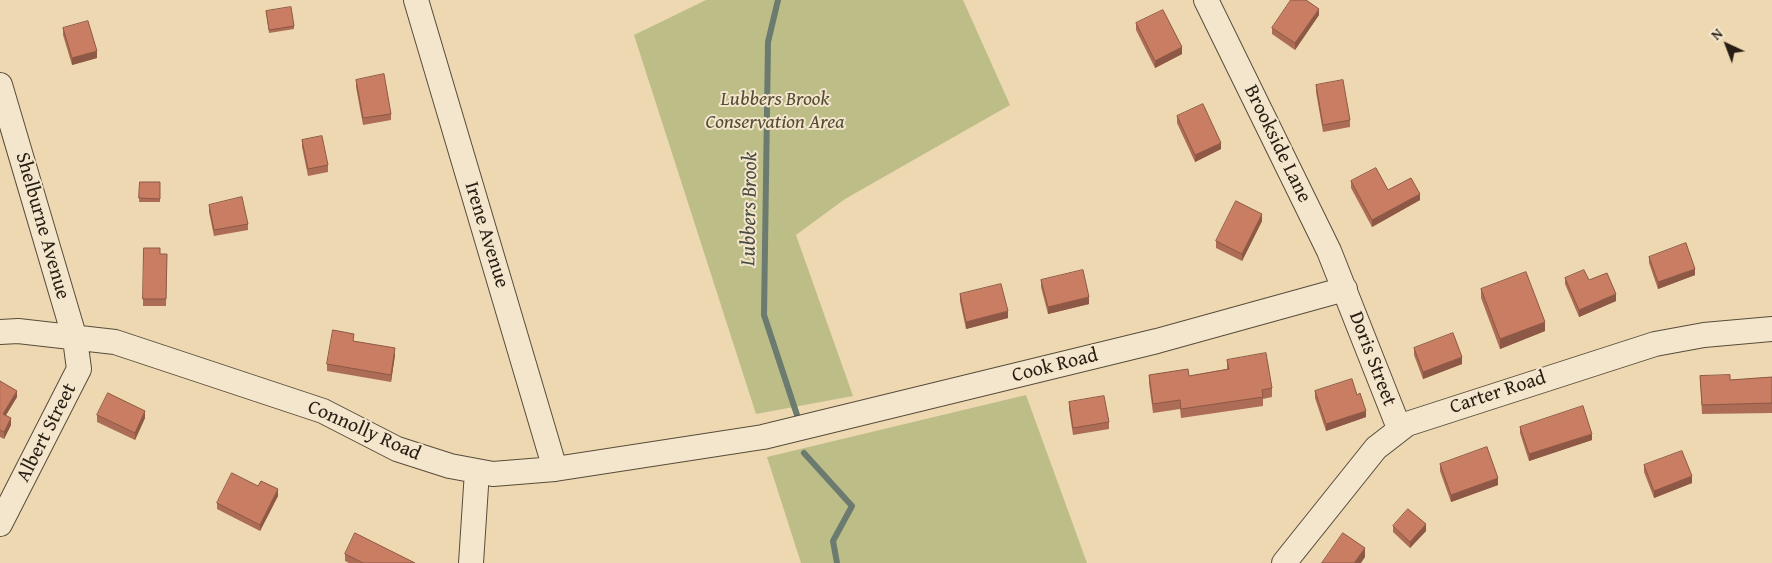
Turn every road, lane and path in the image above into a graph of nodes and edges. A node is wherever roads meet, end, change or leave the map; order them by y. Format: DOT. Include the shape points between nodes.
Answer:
graph roads {
  1 [pos="416,0"];
  2 [pos="1206,0"];
  3 [pos="0,85"];
  4 [pos="1346,289"];
  5 [pos="1772,329"];
  6 [pos="0,332"];
  7 [pos="75,339"];
  8 [pos="1399,428"];
  9 [pos="763,437"];
  10 [pos="556,469"];
  11 [pos="477,471"];
  12 [pos="0,524"];
  13 [pos="471,563"];
  14 [pos="1284,563"];
  1 -- 10 [label="street, Irene Avenue"];
  2 -- 4 [label="street, Brookside Lane"];
  3 -- 7 [label="street, Shelburne Avenue"];
  4 -- 8 [label="street, Doris Street"];
  4 -- 9 [label="street, Cook Road" via="1157,341"];
  5 -- 8 [label="street, Carter Road" via="1704,335 1655,344 1430,415"];
  6 -- 7 [label="street, Connolly Road" via="18,331"];
  7 -- 11 [label="street, Connolly Road" via="115,342 190,365 323,411 397,449"];
  7 -- 12 [label="street, Albert Street" via="79,369"];
  8 -- 14 [label="street, Carter Road" via="1369,455"];
  9 -- 10 [label="street, Connolly Road"];
  10 -- 11 [label="street, Connolly Road" via="493,474"];
  11 -- 13 [label="street"];
}
